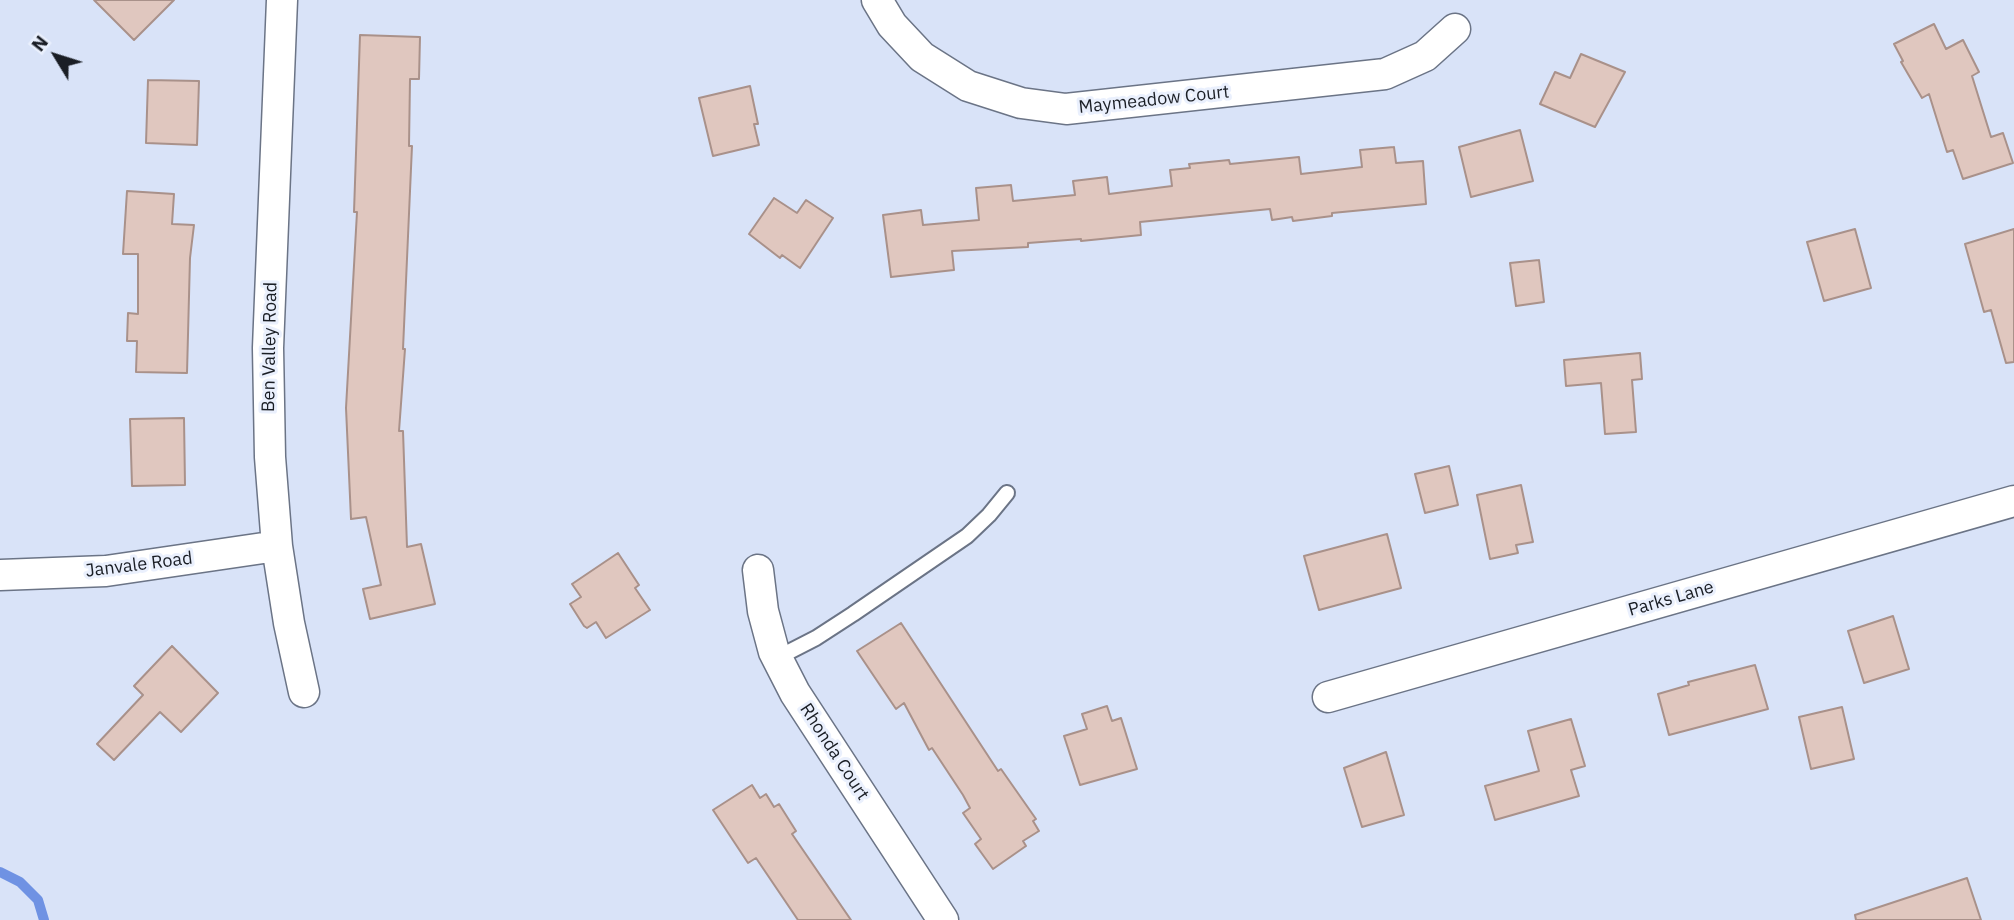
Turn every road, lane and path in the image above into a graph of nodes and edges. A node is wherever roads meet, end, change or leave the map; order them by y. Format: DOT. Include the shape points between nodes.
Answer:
graph roads {
  1 [pos="282,0"];
  2 [pos="877,0"];
  3 [pos="1455,29"];
  4 [pos="1007,493"];
  5 [pos="2014,501"];
  6 [pos="277,546"];
  7 [pos="758,570"];
  8 [pos="0,575"];
  9 [pos="777,658"];
  10 [pos="304,692"];
  11 [pos="1328,696"];
  12 [pos="943,920"];
  1 -- 6 [label="street, Ben Valley Road" via="268,348"];
  2 -- 3 [label="street, Maymeadow Court" via="892,25 922,57 968,86 1021,103 1066,109 1385,74 1425,56"];
  4 -- 9 [label="lane" via="967,536 816,638"];
  5 -- 11 [label="street, Parks Lane"];
  6 -- 8 [label="street, Janvale Road" via="106,571"];
  6 -- 10 [label="street, Ben Valley Road"];
  7 -- 9 [label="street, Rhonda Court" via="763,611"];
  9 -- 12 [label="street, Rhonda Court" via="795,693"];
}
